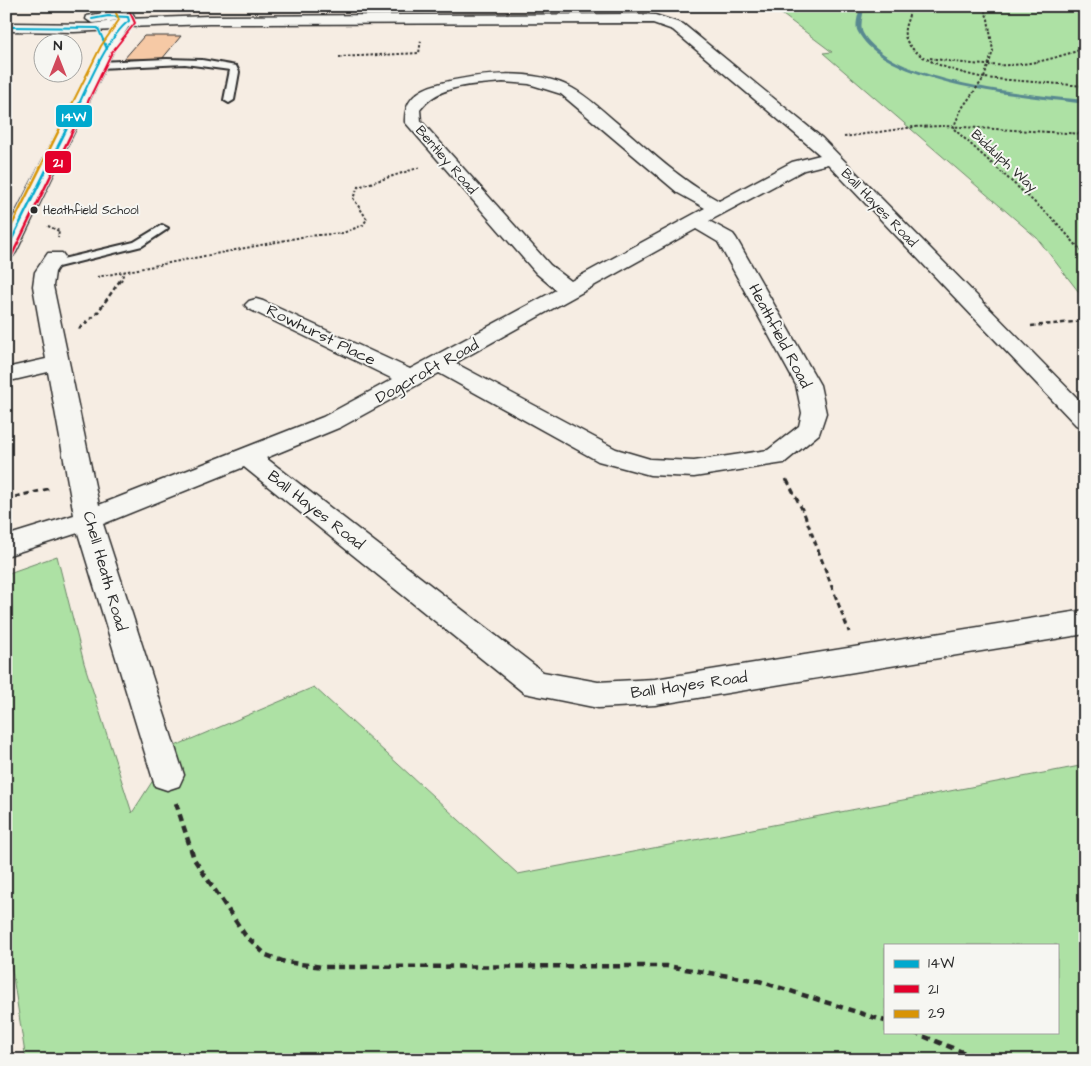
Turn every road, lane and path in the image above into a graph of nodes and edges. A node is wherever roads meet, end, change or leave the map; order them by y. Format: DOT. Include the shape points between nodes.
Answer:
graph roads {
  1 [pos="105,6"];
  2 [pos="227,6"];
  3 [pos="909,6"];
  4 [pos="983,6"];
  5 [pos="657,12"];
  6 [pos="125,18"];
  7 [pos="425,19"];
  8 [pos="209,20"];
  9 [pos="93,24"];
  10 [pos="9,27"];
  11 [pos="1085,46"];
  12 [pos="107,49"];
  13 [pos="339,57"];
  14 [pos="925,57"];
  15 [pos="99,64"];
  16 [pos="987,68"];
  17 [pos="984,78"];
  18 [pos="1085,86"];
  19 [pos="228,100"];
  20 [pos="953,128"];
  21 [pos="1085,134"];
  22 [pos="816,141"];
  23 [pos="830,158"];
  24 [pos="449,163"];
  25 [pos="719,208"];
  26 [pos="24,216"];
  27 [pos="696,221"];
  28 [pos="162,228"];
  29 [pos="6,252"];
  30 [pos="1085,255"];
  31 [pos="49,269"];
  32 [pos="124,272"];
  33 [pos="570,291"];
  34 [pos="256,305"];
  35 [pos="1085,320"];
  36 [pos="997,330"];
  37 [pos="55,352"];
  38 [pos="440,364"];
  39 [pos="14,373"];
  40 [pos="412,379"];
  41 [pos="1085,420"];
  42 [pos="248,457"];
  43 [pos="775,457"];
  44 [pos="80,481"];
  45 [pos="6,498"];
  46 [pos="88,520"];
  47 [pos="6,546"];
  48 [pos="1085,622"];
  49 [pos="858,659"];
  50 [pos="167,775"];
  51 [pos="884,1021"];
  52 [pos="918,1034"];
  53 [pos="982,1060"];
  1 -- 9 [label="street"];
  2 -- 8 [label="street" via="218,9"];
  3 -- 14 [label="path" via="911,15 904,27 904,35 910,45"];
  4 -- 16 [label="path, Biddulph Way" via="993,52"];
  5 -- 7 [label="street, Ball Hayes Road"];
  5 -- 22 [label="street, Ball Hayes Road"];
  6 -- 8 [label="street, Ball Hayes Road"];
  6 -- 9 [label="street, Ball Hayes Road"];
  6 -- 12 [label="street"];
  7 -- 8 [label="street, Ball Hayes Road"];
  7 -- 13 [label="path" via="419,53"];
  9 -- 10 [label="street, Ball Hayes Road"];
  9 -- 12 [label="street"];
  11 -- 16 [label="path" via="1049,60"];
  12 -- 15 [label="street"];
  14 -- 16 [label="path"];
  14 -- 17 [label="path" via="946,68"];
  15 -- 19 [label="lane" via="201,64 233,68 235,72"];
  15 -- 26 [label="street"];
  16 -- 17 [label="path, Biddulph Way"];
  17 -- 18 [label="path"];
  17 -- 20 [label="path, Biddulph Way" via="962,108"];
  20 -- 21 [label="path"];
  20 -- 22 [label="path" via="914,127"];
  20 -- 30 [label="path, Biddulph Way" via="1054,221"];
  22 -- 23 [label="street, Ball Hayes Road"];
  23 -- 25 [label="street, Dogcroft Road" via="798,166"];
  23 -- 36 [label="street, Ball Hayes Road"];
  24 -- 25 [label="street, Bentley Road" via="413,122 412,110 422,96 461,82 503,78 530,80 566,91 684,189"];
  24 -- 32 [label="path" via="418,168 358,187 353,198 366,219 363,225 343,233 306,236"];
  24 -- 33 [label="street, Bentley Road" via="542,269"];
  25 -- 27 [label="street, Dogcroft Road"];
  26 -- 29 [label="street"];
  26 -- 31 [label="path" via="58,231"];
  27 -- 33 [label="street, Dogcroft Road"];
  27 -- 43 [label="street, Heathfield Road" via="726,238 808,385 814,413 810,429"];
  28 -- 31 [label="lane" via="138,244"];
  31 -- 32 [label="path"];
  31 -- 37 [label="street, Chell Heath Road"];
  32 -- 37 [label="path" via="123,278 85,326"];
  33 -- 38 [label="street, Dogcroft Road"];
  34 -- 40 [label="street, Rowhurst Place"];
  35 -- 36 [label="path"];
  36 -- 41 [label="street, Ball Hayes Road"];
  37 -- 39 [label="street"];
  37 -- 44 [label="street, Chell Heath Road"];
  38 -- 40 [label="street, Dogcroft Road"];
  38 -- 43 [label="street" via="607,455 650,467 694,469"];
  40 -- 42 [label="street, Dogcroft Road" via="332,422"];
  42 -- 46 [label="street, Dogcroft Road"];
  42 -- 49 [label="street, Ball Hayes Road" via="535,684 598,695 655,692"];
  43 -- 49 [label="path" via="804,513"];
  44 -- 45 [label="path"];
  44 -- 46 [label="street, Chell Heath Road"];
  46 -- 47 [label="street, Dogcroft Road"];
  46 -- 50 [label="street, Chell Heath Road"];
  48 -- 49 [label="street, Ball Hayes Road"];
  50 -- 51 [label="path" via="194,859 245,935 266,955 285,962 323,967 667,966 759,981"];
  52 -- 53 [label="path"];
}
